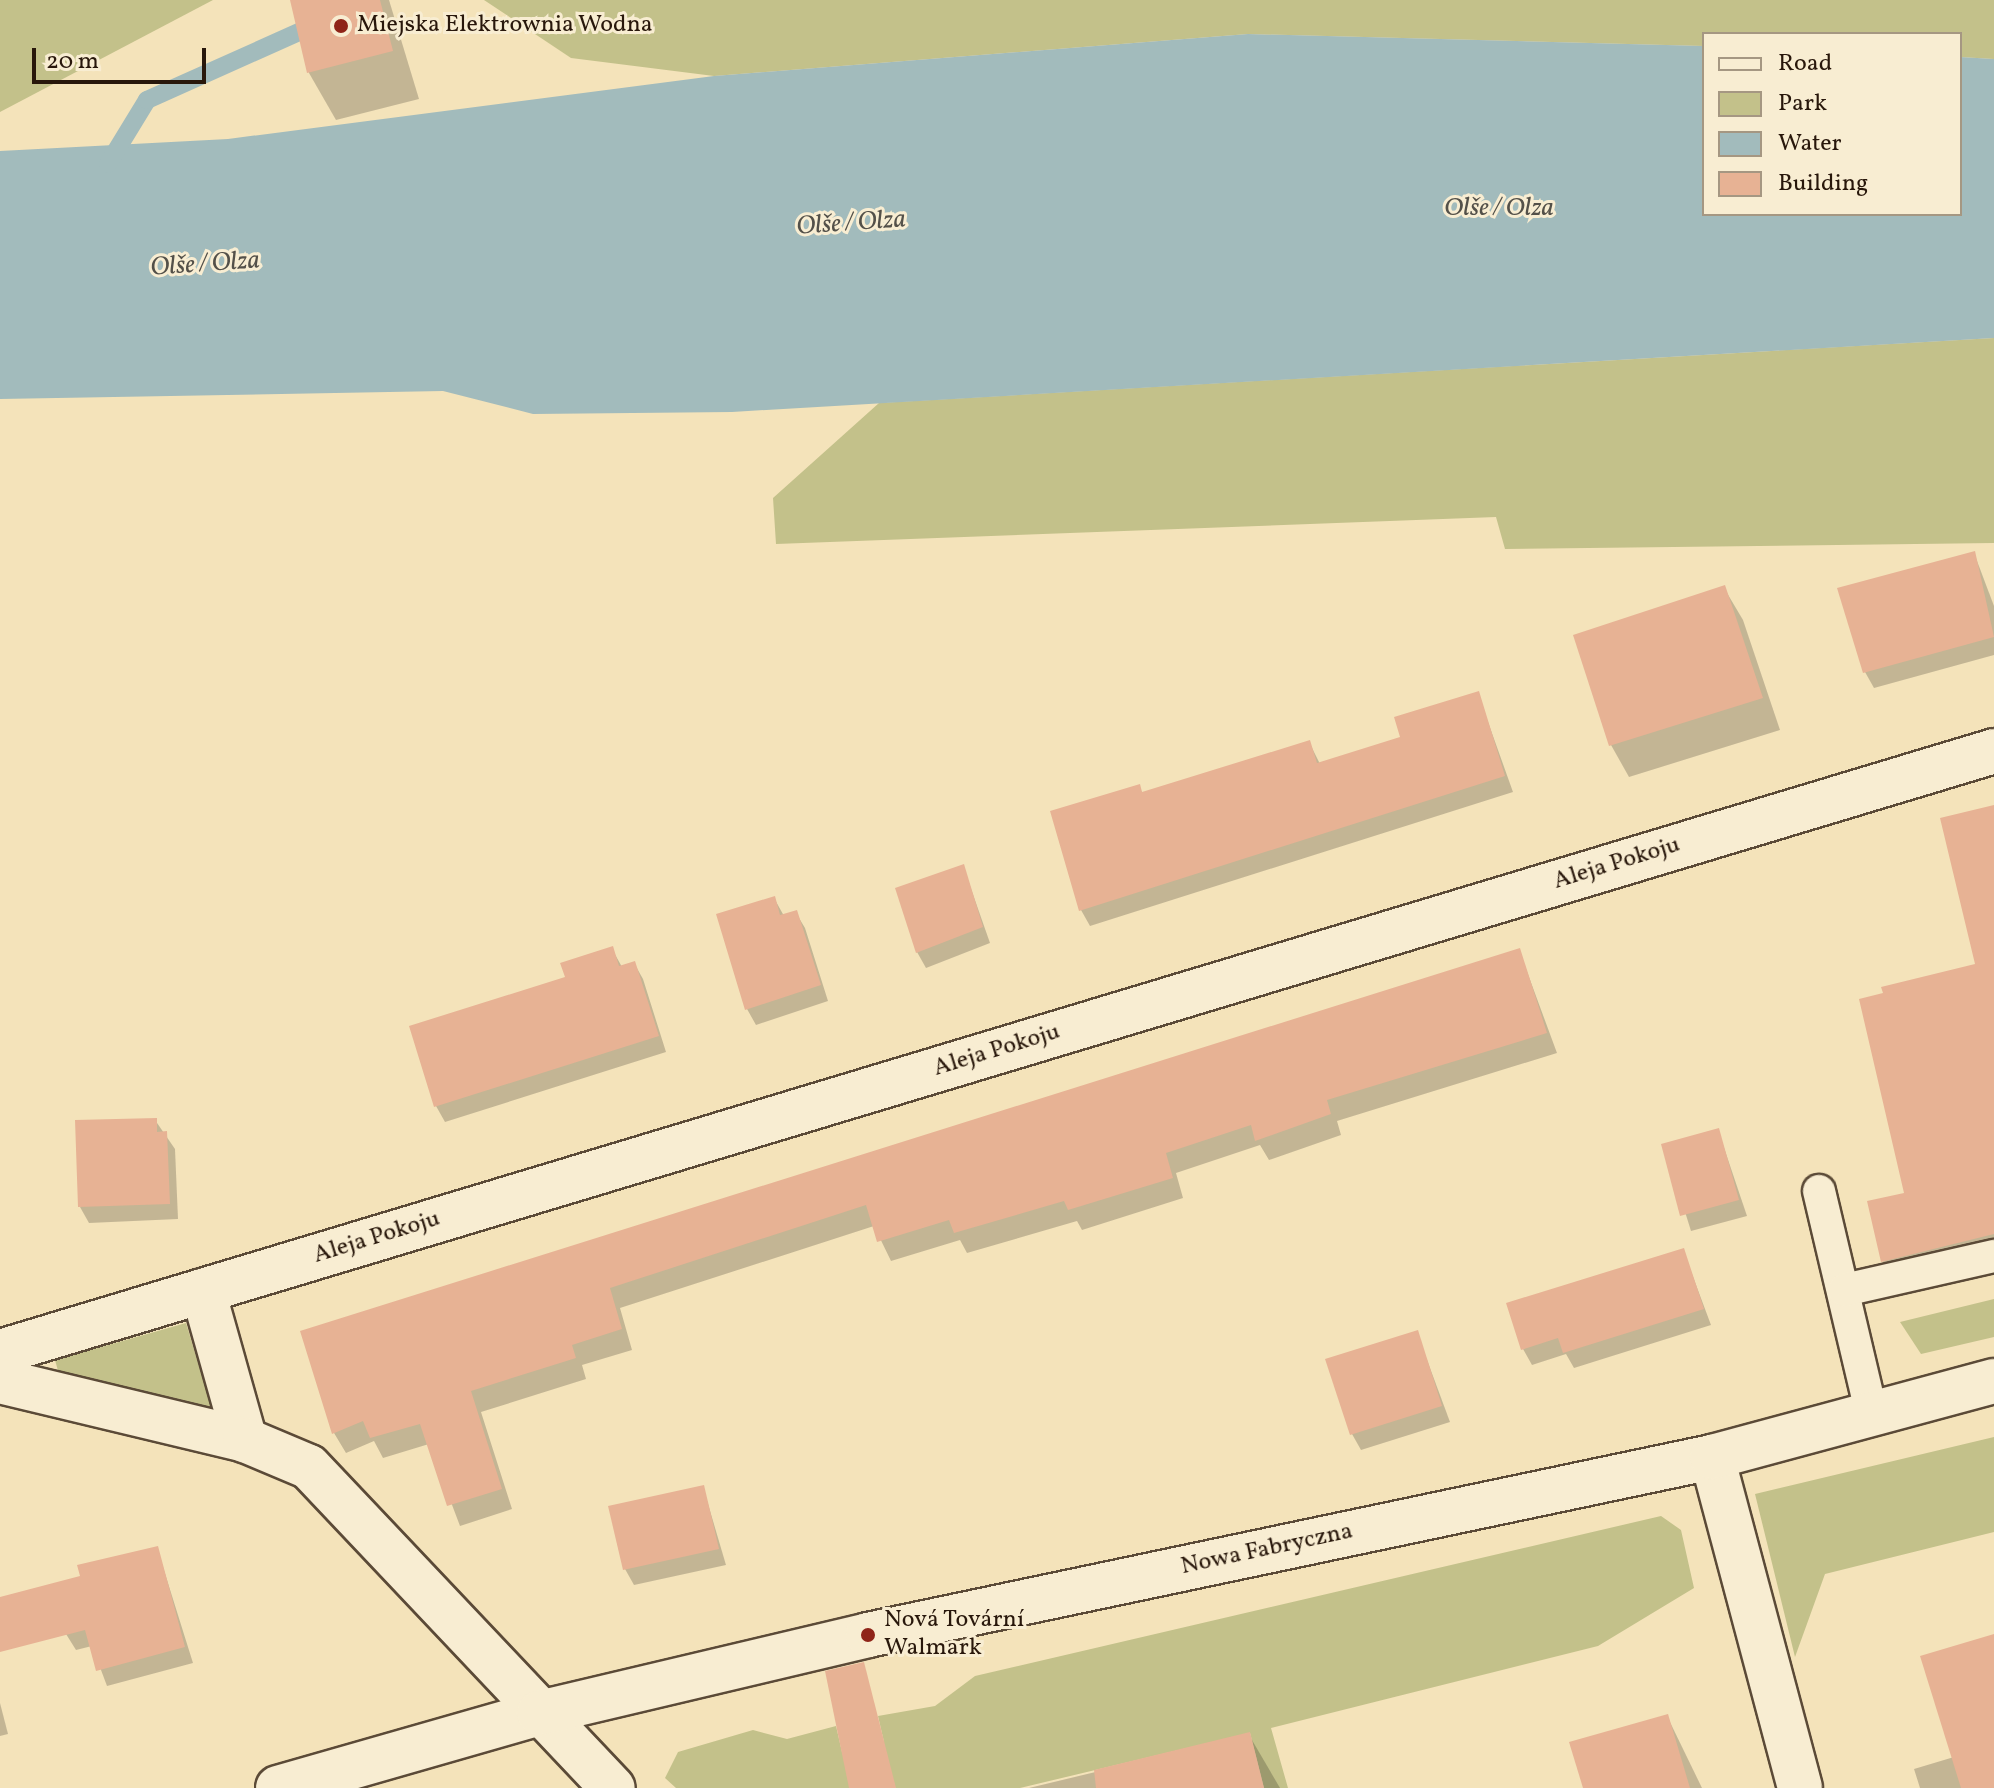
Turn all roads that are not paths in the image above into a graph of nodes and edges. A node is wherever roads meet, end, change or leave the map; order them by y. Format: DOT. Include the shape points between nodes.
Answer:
graph roads {
  1 [pos="1994,751"];
  2 [pos="1819,1191"];
  3 [pos="1994,1256"];
  4 [pos="1844,1290"];
  5 [pos="203,1291"];
  6 [pos="0,1352"];
  7 [pos="0,1381"];
  8 [pos="1994,1381"];
  9 [pos="1871,1411"];
  10 [pos="245,1440"];
  11 [pos="1712,1457"];
  12 [pos="539,1713"];
  13 [pos="278,1788"];
  14 [pos="613,1788"];
  15 [pos="1800,1788"];
  1 -- 5 [label="street, Aleja Pokoju"];
  2 -- 4 [label="lane"];
  3 -- 4 [label="lane"];
  4 -- 9 [label="lane"];
  5 -- 6 [label="street, Aleja Pokoju"];
  5 -- 10 [label="street"];
  7 -- 10 [label="street"];
  8 -- 9 [label="street, Nowa Fabryczna"];
  9 -- 11 [label="street, Nowa Fabryczna"];
  10 -- 12 [label="street" via="309,1467 447,1606"];
  11 -- 12 [label="street, Nowa Fabryczna" via="868,1635"];
  11 -- 15 [label="street"];
  12 -- 13 [label="street, Nowa Fabryczna"];
  12 -- 14 [label="street"];
}
